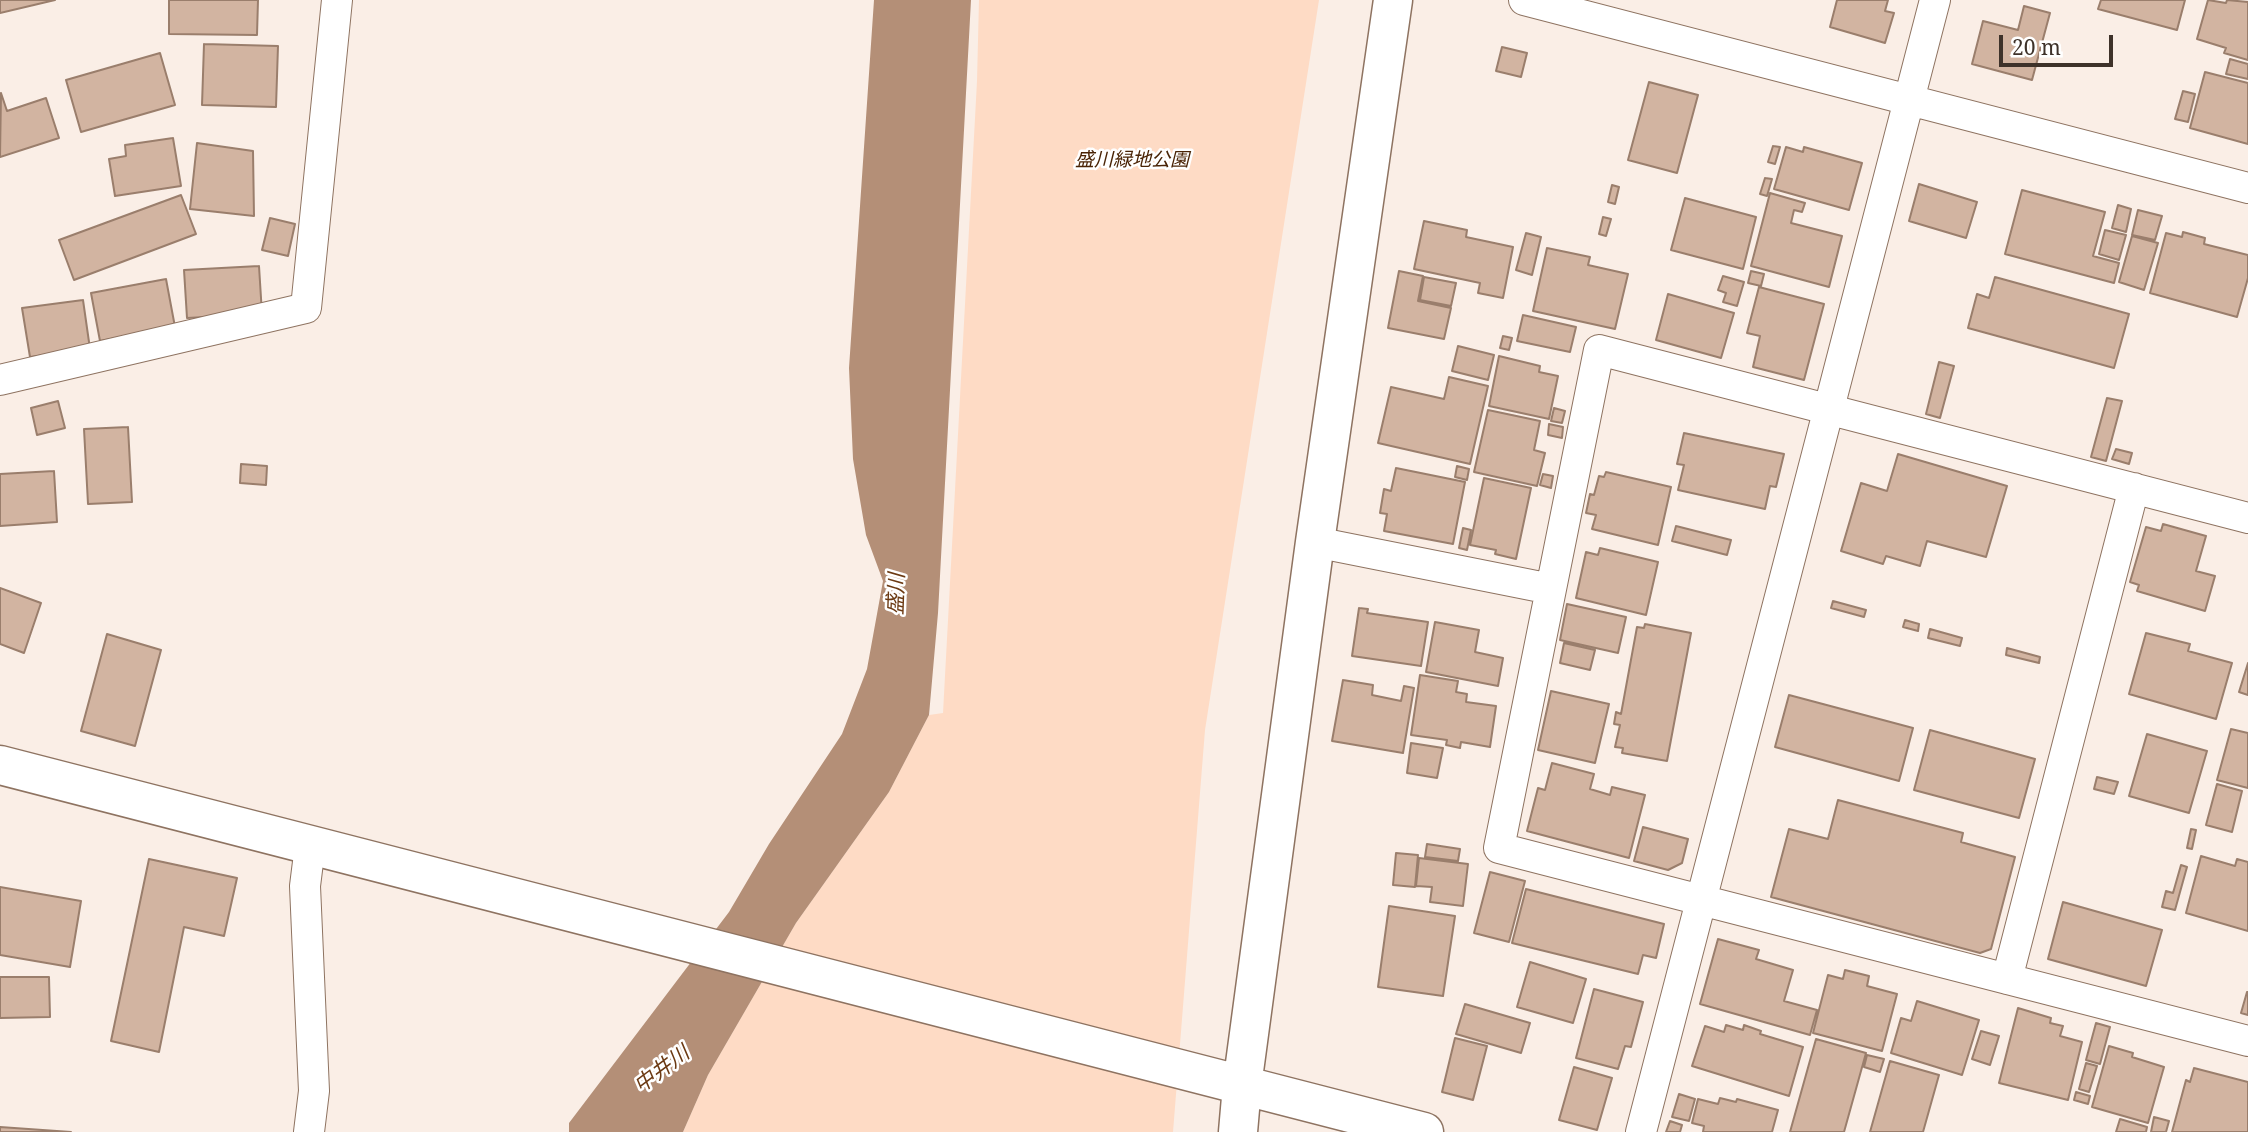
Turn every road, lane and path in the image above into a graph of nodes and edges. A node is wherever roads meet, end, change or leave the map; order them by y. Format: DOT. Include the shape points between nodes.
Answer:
graph roads {
  1 [pos="337,0"];
  2 [pos="1393,0"];
  3 [pos="1524,0"];
  4 [pos="1935,0"];
  5 [pos="1909,100"];
  6 [pos="2248,188"];
  7 [pos="0,380"];
  8 [pos="1828,410"];
  9 [pos="2134,488"];
  10 [pos="2247,511"];
  11 [pos="1315,542"];
  12 [pos="1551,589"];
  13 [pos="0,765"];
  14 [pos="322,849"];
  15 [pos="1700,900"];
  16 [pos="2007,979"];
  17 [pos="2248,1041"];
  18 [pos="1242,1086"];
  19 [pos="309,1132"];
  20 [pos="1238,1132"];
  21 [pos="1424,1132"];
  22 [pos="1640,1132"];
  1 -- 7 [label="street" via="306,308"];
  2 -- 11 [label="street"];
  3 -- 5 [label="street"];
  4 -- 5 [label="street"];
  5 -- 6 [label="street"];
  5 -- 8 [label="street"];
  8 -- 9 [label="street"];
  8 -- 12 [label="street" via="1599,350"];
  8 -- 15 [label="street"];
  9 -- 10 [label="street"];
  9 -- 16 [label="street"];
  11 -- 12 [label="street"];
  11 -- 18 [label="street"];
  12 -- 15 [label="street" via="1499,848"];
  13 -- 14 [label="street"];
  14 -- 18 [label="street"];
  14 -- 19 [label="street" via="304,886 314,1091"];
  15 -- 16 [label="street"];
  15 -- 22 [label="street"];
  16 -- 17 [label="street"];
  18 -- 20 [label="street"];
  18 -- 21 [label="street"];
}
